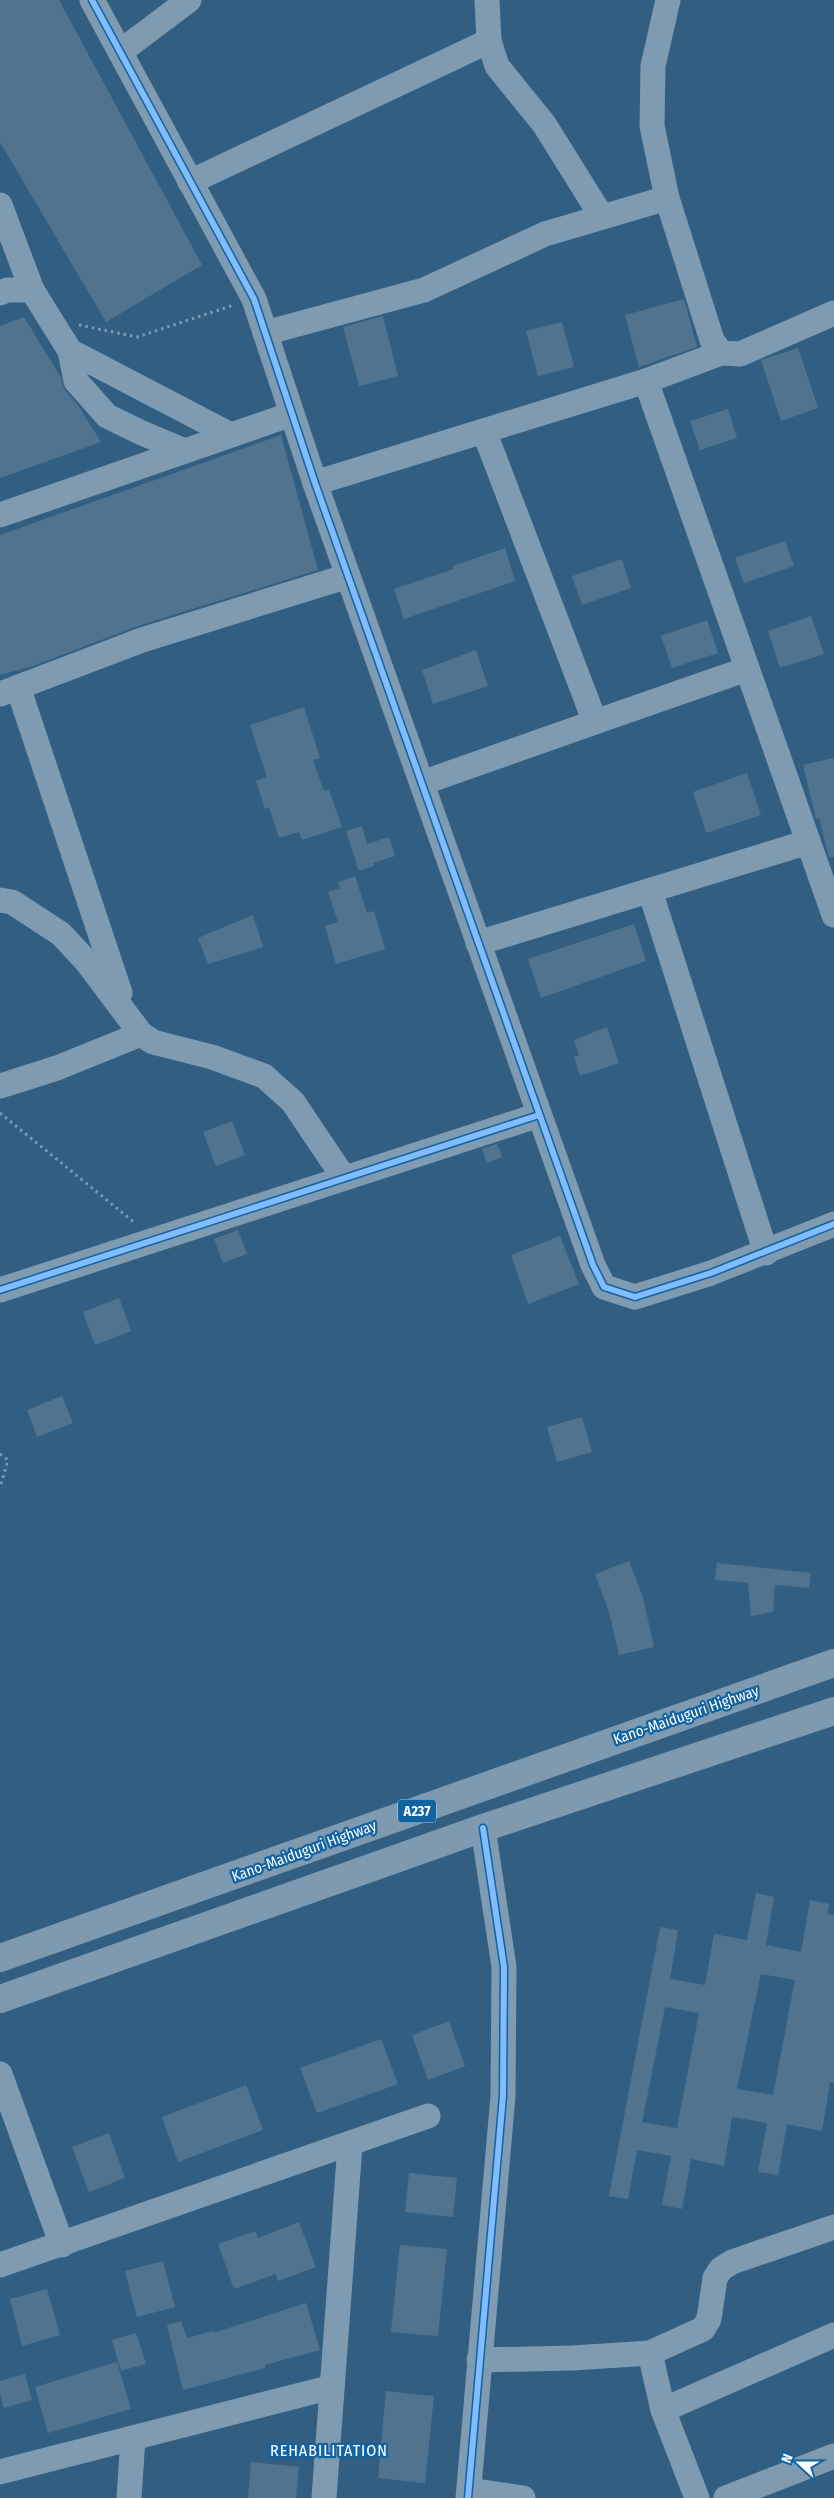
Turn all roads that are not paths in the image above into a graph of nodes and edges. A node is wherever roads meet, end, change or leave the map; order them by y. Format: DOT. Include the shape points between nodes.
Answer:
graph roads {
  1 [pos="92,0"];
  2 [pos="189,0"];
  3 [pos="487,0"];
  4 [pos="668,0"];
  5 [pos="490,41"];
  6 [pos="120,52"];
  7 [pos="190,182"];
  8 [pos="668,198"];
  9 [pos="0,205"];
  10 [pos="602,218"];
  11 [pos="32,290"];
  12 [pos="0,293"];
  13 [pos="834,313"];
  14 [pos="265,333"];
  15 [pos="70,351"];
  16 [pos="721,353"];
  17 [pos="646,381"];
  18 [pos="292,414"];
  19 [pos="484,431"];
  20 [pos="231,435"];
  21 [pos="186,451"];
  22 [pos="315,483"];
  23 [pos="0,516"];
  24 [pos="348,576"];
  25 [pos="748,669"];
  26 [pos="9,691"];
  27 [pos="595,722"];
  28 [pos="422,783"];
  29 [pos="808,842"];
  30 [pos="650,891"];
  31 [pos="0,900"];
  32 [pos="834,915"];
  33 [pos="478,943"];
  34 [pos="134,1024"];
  35 [pos="0,1086"];
  36 [pos="540,1115"];
  37 [pos="344,1178"];
  38 [pos="834,1224"];
  39 [pos="766,1253"];
  40 [pos="0,1290"];
  41 [pos="834,1663"];
  42 [pos="834,1711"];
  43 [pos="483,1828"];
  44 [pos="0,1958"];
  45 [pos="0,1999"];
  46 [pos="2,2089"];
  47 [pos="428,2116"];
  48 [pos="350,2145"];
  49 [pos="834,2227"];
  50 [pos="62,2245"];
  51 [pos="0,2265"];
  52 [pos="834,2335"];
  53 [pos="650,2353"];
  54 [pos="478,2360"];
  55 [pos="332,2387"];
  56 [pos="663,2410"];
  57 [pos="133,2438"];
  58 [pos="834,2456"];
  59 [pos="0,2472"];
  60 [pos="469,2494"];
  61 [pos="129,2498"];
  62 [pos="324,2498"];
  63 [pos="523,2498"];
  64 [pos="697,2498"];
  65 [pos="726,2498"];
  1 -- 6 [label="street"];
  2 -- 6 [label="street"];
  3 -- 5 [label="street"];
  4 -- 8 [label="street" via="653,66 652,126"];
  5 -- 7 [label="street"];
  5 -- 10 [label="street" via="498,66 544,124"];
  6 -- 7 [label="street"];
  7 -- 14 [label="street" via="254,299"];
  8 -- 10 [label="street"];
  8 -- 16 [label="street" via="712,340"];
  9 -- 11 [label="street"];
  10 -- 14 [label="street" via="545,234 424,290"];
  11 -- 12 [label="street"];
  11 -- 15 [label="street"];
  13 -- 16 [label="street" via="740,354"];
  14 -- 18 [label="street"];
  15 -- 20 [label="street"];
  15 -- 21 [label="street" via="76,381 107,416"];
  16 -- 17 [label="street"];
  17 -- 19 [label="street"];
  17 -- 25 [label="street"];
  18 -- 20 [label="street"];
  18 -- 22 [label="street"];
  19 -- 22 [label="street"];
  19 -- 27 [label="street"];
  20 -- 21 [label="street"];
  21 -- 23 [label="street"];
  22 -- 24 [label="street"];
  24 -- 26 [label="street" via="142,640"];
  24 -- 28 [label="street"];
  25 -- 27 [label="street"];
  25 -- 29 [label="street"];
  26 -- 34 [label="street"];
  27 -- 28 [label="street"];
  28 -- 33 [label="street"];
  29 -- 30 [label="street"];
  29 -- 32 [label="street"];
  30 -- 33 [label="street"];
  30 -- 39 [label="street"];
  31 -- 34 [label="street" via="12,902 60,934 88,962"];
  33 -- 36 [label="street"];
  34 -- 35 [label="street" via="57,1068"];
  34 -- 37 [label="street" via="153,1042 212,1057 264,1076 293,1102"];
  36 -- 37 [label="street"];
  36 -- 39 [label="street" via="593,1265 604,1287 635,1297"];
  37 -- 40 [label="street"];
  38 -- 39 [label="street"];
  41 -- 44 [label="highway, Kano-Maiduguri Highway / A237"];
  42 -- 43 [label="highway, A237"];
  43 -- 45 [label="highway, A237"];
  43 -- 54 [label="street" via="504,1967 503,2096"];
  46 -- 50 [label="street"];
  47 -- 48 [label="street"];
  48 -- 50 [label="street"];
  48 -- 55 [label="street"];
  49 -- 53 [label="street" via="732,2262 721,2269 715,2278 709,2319 703,2329"];
  50 -- 51 [label="street"];
  52 -- 56 [label="street"];
  53 -- 54 [label="street"];
  53 -- 56 [label="street"];
  54 -- 60 [label="street"];
  55 -- 57 [label="street"];
  55 -- 62 [label="street"];
  56 -- 64 [label="street"];
  57 -- 59 [label="street"];
  57 -- 61 [label="street"];
  58 -- 65 [label="street"];
  60 -- 63 [label="street"];
}
